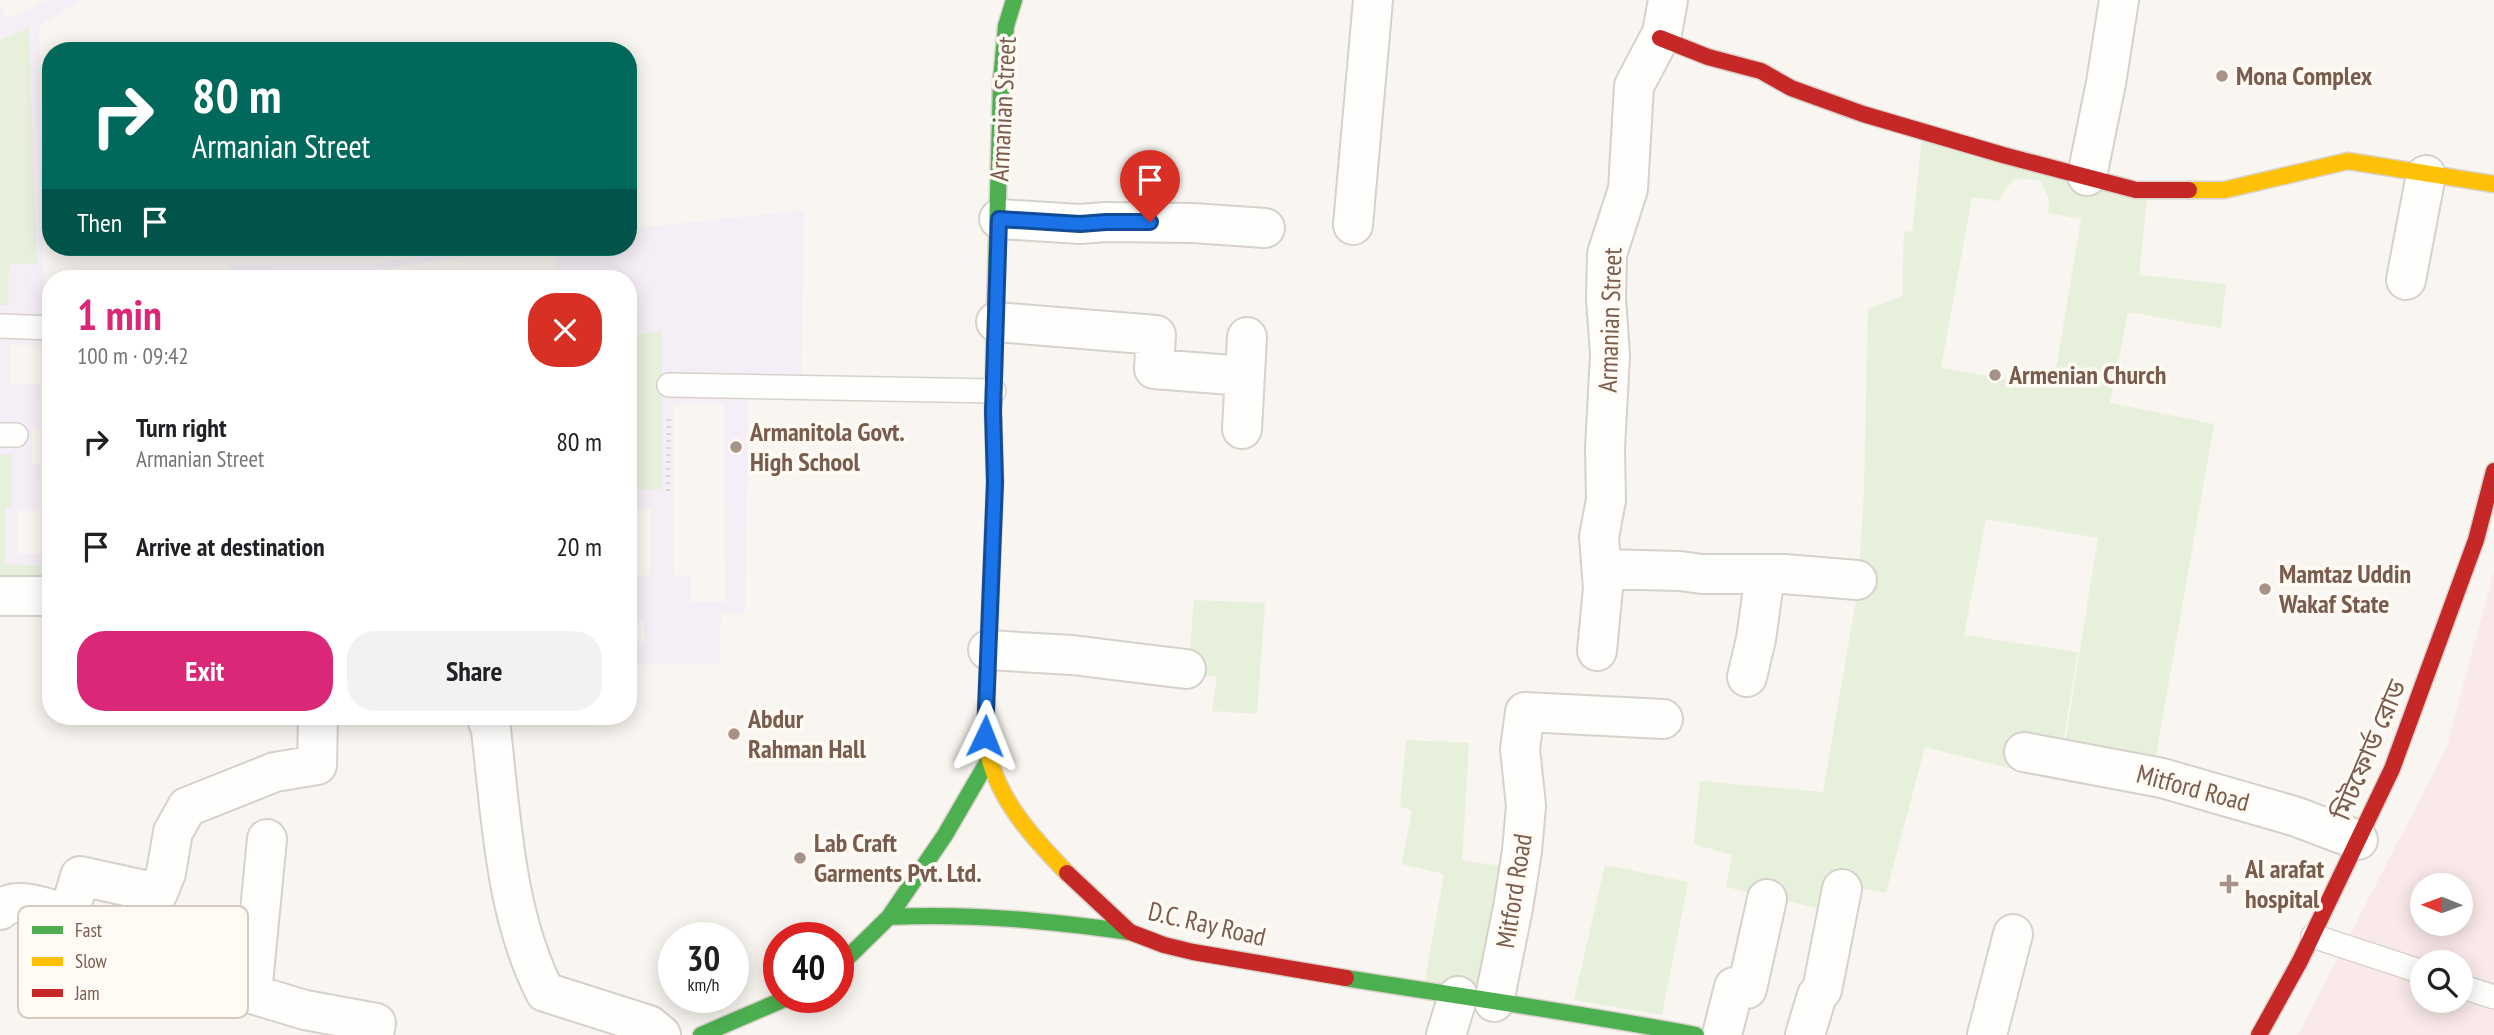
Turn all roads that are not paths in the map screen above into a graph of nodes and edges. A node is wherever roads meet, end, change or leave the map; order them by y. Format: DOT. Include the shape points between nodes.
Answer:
graph roads {
  1 [pos="1014,0"];
  2 [pos="1373,0"];
  3 [pos="1668,0"];
  4 [pos="2119,0"];
  5 [pos="1660,38"];
  6 [pos="2426,175"];
  7 [pos="2087,176"];
  8 [pos="2494,184"];
  9 [pos="999,219"];
  10 [pos="1353,225"];
  11 [pos="1265,228"];
  12 [pos="2406,280"];
  13 [pos="996,322"];
  14 [pos="0,326"];
  15 [pos="42,328"];
  16 [pos="1247,337"];
  17 [pos="1245,376"];
  18 [pos="669,385"];
  19 [pos="994,391"];
  20 [pos="1242,429"];
  21 [pos="2494,471"];
  22 [pos="1602,569"];
  23 [pos="1766,575"];
  24 [pos="1857,580"];
  25 [pos="0,596"];
  26 [pos="42,596"];
  27 [pos="988,650"];
  28 [pos="1597,651"];
  29 [pos="1186,668"];
  30 [pos="1747,677"];
  31 [pos="1663,719"];
  32 [pos="318,725"];
  33 [pos="489,725"];
  34 [pos="2024,752"];
  35 [pos="988,761"];
  36 [pos="267,839"];
  37 [pos="2358,840"];
  38 [pos="1842,889"];
  39 [pos="1767,899"];
  40 [pos="36,906"];
  41 [pos="71,906"];
  42 [pos="0,910"];
  43 [pos="889,917"];
  44 [pos="1130,932"];
  45 [pos="2013,934"];
  46 [pos="2312,936"];
  47 [pos="854,951"];
  48 [pos="2410,968"];
  49 [pos="2473,990"];
  50 [pos="2494,997"];
  51 [pos="1476,999"];
  52 [pos="763,1008"];
  53 [pos="374,1035"];
  54 [pos="661,1035"];
  55 [pos="701,1035"];
  56 [pos="1446,1035"];
  57 [pos="1696,1035"];
  58 [pos="1722,1035"];
  59 [pos="1805,1035"];
  60 [pos="1987,1035"];
  61 [pos="2259,1035"];
  1 -- 9 [label="street, Armanian Street" via="1006,26 1001,81"];
  2 -- 10 [label="street"];
  3 -- 5 [label="street, Armanian Street"];
  4 -- 7 [label="street"];
  5 -- 7 [label="street" via="1760,71 1791,88 1863,114"];
  5 -- 22 [label="street, Armanian Street" via="1634,86 1629,189 1607,254 1610,355 1606,500 1599,537"];
  6 -- 7 [label="street" via="2348,161 2224,190 2136,190"];
  6 -- 8 [label="street"];
  6 -- 12 [label="street"];
  9 -- 11 [label="street, Armanian Street"];
  9 -- 13 [label="street, Armanian Street"];
  13 -- 17 [label="street" via="1156,335 1154,369"];
  13 -- 19 [label="street, Armanian Street"];
  14 -- 15 [label="lane"];
  16 -- 17 [label="street"];
  17 -- 20 [label="street"];
  18 -- 19 [label="lane"];
  19 -- 27 [label="street, Armanian Street"];
  21 -- 37 [label="street, মিটফোর্ড রোড" via="2472,553 2392,769"];
  22 -- 23 [label="street"];
  22 -- 28 [label="street, Armanian Street"];
  23 -- 24 [label="street"];
  23 -- 30 [label="street"];
  25 -- 26 [label="street"];
  27 -- 29 [label="street"];
  27 -- 35 [label="street, Armanian Street"];
  31 -- 51 [label="street, Mitford Road" via="1525,712 1520,749 1526,806 1513,908"];
  32 -- 41 [label="street" via="317,765 275,772 187,807 173,832 158,893 80,876"];
  33 -- 54 [label="street" via="507,867 523,932 545,992 649,1025"];
  34 -- 37 [label="street, Mitford Road" via="2162,778 2294,816"];
  35 -- 43 [label="street"];
  35 -- 44 [label="street, D.C. Ray Road" via="1014,814 1080,887"];
  36 -- 53 [label="street" via="252,994 376,1024"];
  37 -- 46 [label="street, মিটফোর্ড রোড"];
  38 -- 59 [label="street" via="1822,990"];
  39 -- 58 [label="street" via="1747,989 1734,987"];
  40 -- 42 [label="street" via="5,905"];
  43 -- 44 [label="street" via="945,914 1032,919"];
  43 -- 47 [label="street"];
  44 -- 51 [label="street, D.C. Ray Road" via="1193,952"];
  45 -- 60 [label="street"];
  46 -- 48 [label="lane"];
  46 -- 61 [label="street, মিটফোর্ড রোড"];
  49 -- 50 [label="lane"];
  51 -- 56 [label="street"];
  51 -- 57 [label="street"];
  52 -- 55 [label="street"];
}
